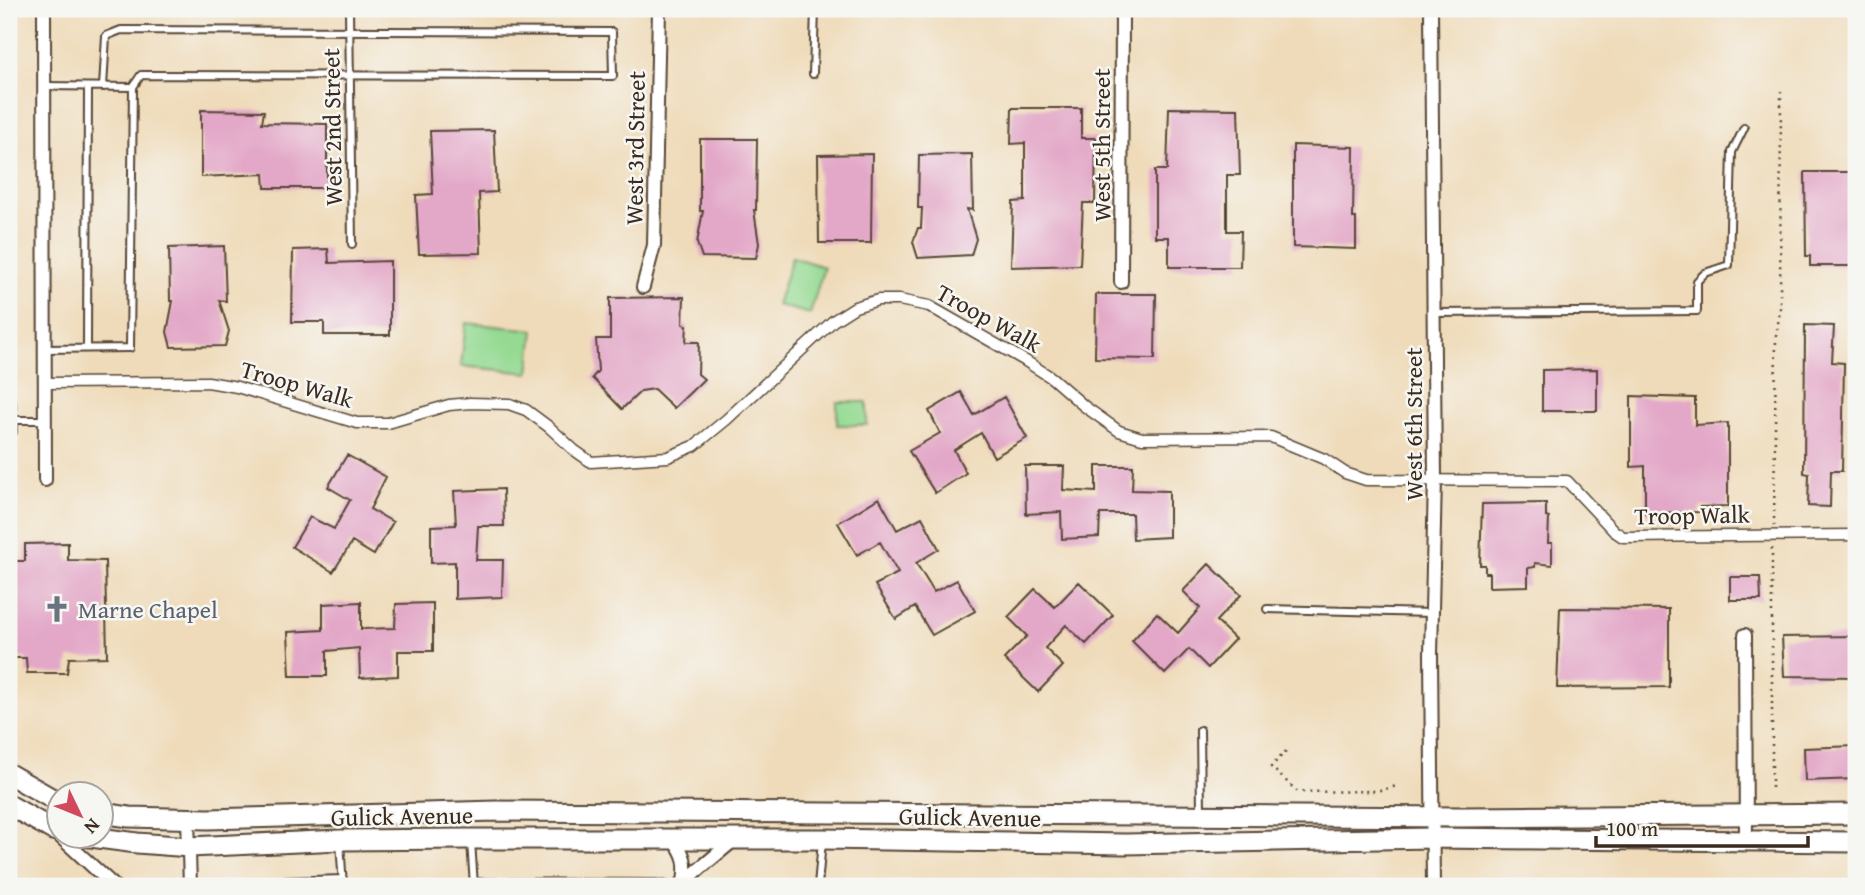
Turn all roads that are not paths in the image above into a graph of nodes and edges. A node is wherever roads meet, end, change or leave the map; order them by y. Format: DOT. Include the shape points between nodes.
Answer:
graph roads {
  1 [pos="44,9"];
  2 [pos="349,9"];
  3 [pos="659,9"];
  4 [pos="815,9"];
  5 [pos="1122,9"];
  6 [pos="1431,9"];
  7 [pos="349,32"];
  8 [pos="813,74"];
  9 [pos="349,75"];
  10 [pos="44,86"];
  11 [pos="88,87"];
  12 [pos="103,87"];
  13 [pos="133,88"];
  14 [pos="1744,128"];
  15 [pos="352,244"];
  16 [pos="1121,282"];
  17 [pos="643,287"];
  18 [pos="1434,313"];
  19 [pos="87,348"];
  20 [pos="46,349"];
  21 [pos="46,383"];
  22 [pos="9,402"];
  23 [pos="12,420"];
  24 [pos="45,420"];
  25 [pos="9,432"];
  26 [pos="45,480"];
  27 [pos="1435,480"];
  28 [pos="1856,535"];
  29 [pos="1267,609"];
  30 [pos="1432,612"];
  31 [pos="1745,635"];
  32 [pos="1200,730"];
  33 [pos="9,774"];
  34 [pos="46,794"];
  35 [pos="9,805"];
  36 [pos="1856,814"];
  37 [pos="116,815"];
  38 [pos="1200,815"];
  39 [pos="1746,815"];
  40 [pos="1431,817"];
  41 [pos="188,818"];
  42 [pos="46,825"];
  43 [pos="1431,838"];
  44 [pos="471,839"];
  45 [pos="823,839"];
  46 [pos="116,840"];
  47 [pos="340,840"];
  48 [pos="674,840"];
  49 [pos="734,840"];
  50 [pos="1746,842"];
  51 [pos="1856,842"];
  52 [pos="190,847"];
  53 [pos="76,850"];
  54 [pos="343,882"];
  55 [pos="474,884"];
  56 [pos="678,885"];
  57 [pos="114,886"];
  58 [pos="190,886"];
  59 [pos="279,886"];
  60 [pos="366,886"];
  61 [pos="379,886"];
  62 [pos="818,886"];
  63 [pos="1433,886"];
  1 -- 10 [label="street"];
  2 -- 7 [label="lane, West 2nd Street"];
  3 -- 17 [label="street, West 3rd Street" via="654,245"];
  4 -- 8 [label="lane"];
  5 -- 16 [label="street, West 5th Street"];
  6 -- 18 [label="street, West 6th Street"];
  7 -- 9 [label="lane, West 2nd Street"];
  7 -- 9 [label="lane" via="612,32 613,76"];
  7 -- 12 [label="lane" via="121,30 106,36"];
  9 -- 13 [label="lane" via="141,75"];
  9 -- 15 [label="lane, West 2nd Street"];
  10 -- 11 [label="lane"];
  10 -- 20 [label="street"];
  11 -- 12 [label="lane"];
  11 -- 19 [label="lane"];
  12 -- 13 [label="lane"];
  13 -- 19 [label="lane" via="130,348"];
  14 -- 18 [label="lane" via="1732,152 1729,265 1705,273 1697,281 1697,311"];
  18 -- 27 [label="street, West 6th Street"];
  19 -- 20 [label="lane"];
  20 -- 21 [label="street"];
  21 -- 24 [label="street"];
  21 -- 27 [label="street, Troop Walk" via="208,382 357,423 388,423 449,405 509,404 526,410 591,461 668,457 694,446 844,314 878,300 899,300 929,306 1024,360 1119,431 1142,438 1271,437 1366,480"];
  22 -- 23 [label="lane"];
  23 -- 24 [label="lane"];
  23 -- 25 [label="lane" via="13,432"];
  24 -- 26 [label="street"];
  27 -- 28 [label="street, Troop Walk" via="1567,481 1623,537"];
  27 -- 30 [label="street, West 6th Street"];
  29 -- 30 [label="lane"];
  30 -- 40 [label="street, West 6th Street"];
  31 -- 39 [label="street"];
  32 -- 38 [label="lane"];
  33 -- 34 [label="main road"];
  35 -- 42 [label="main road"];
  36 -- 39 [label="main road, Gulick Avenue"];
  37 -- 41 [label="main road, Gulick Avenue"];
  38 -- 40 [label="main road, Gulick Avenue"];
  38 -- 41 [label="main road, Gulick Avenue" via="496,810"];
  39 -- 40 [label="main road, Gulick Avenue"];
  39 -- 50 [label="street"];
  40 -- 43 [label="street, West 6th Street"];
  41 -- 52 [label="street"];
  43 -- 45 [label="main road, Gulick Avenue" via="1125,844"];
  43 -- 50 [label="main road, Gulick Avenue"];
  43 -- 63 [label="street, West 6th Street"];
  44 -- 47 [label="main road, Gulick Avenue"];
  44 -- 48 [label="main road, Gulick Avenue"];
  44 -- 55 [label="lane"];
  45 -- 49 [label="main road, Gulick Avenue"];
  45 -- 62 [label="lane"];
  46 -- 52 [label="main road, Gulick Avenue"];
  47 -- 52 [label="main road, Gulick Avenue"];
  47 -- 54 [label="lane"];
  48 -- 49 [label="main road, Gulick Avenue"];
  48 -- 56 [label="street" via="687,864"];
  49 -- 56 [label="street"];
  50 -- 51 [label="main road, Gulick Avenue"];
  52 -- 58 [label="street"];
  53 -- 57 [label="street"];
  54 -- 59 [label="lane" via="281,881"];
  55 -- 56 [label="lane"];
  60 -- 61 [label="lane"];
}
